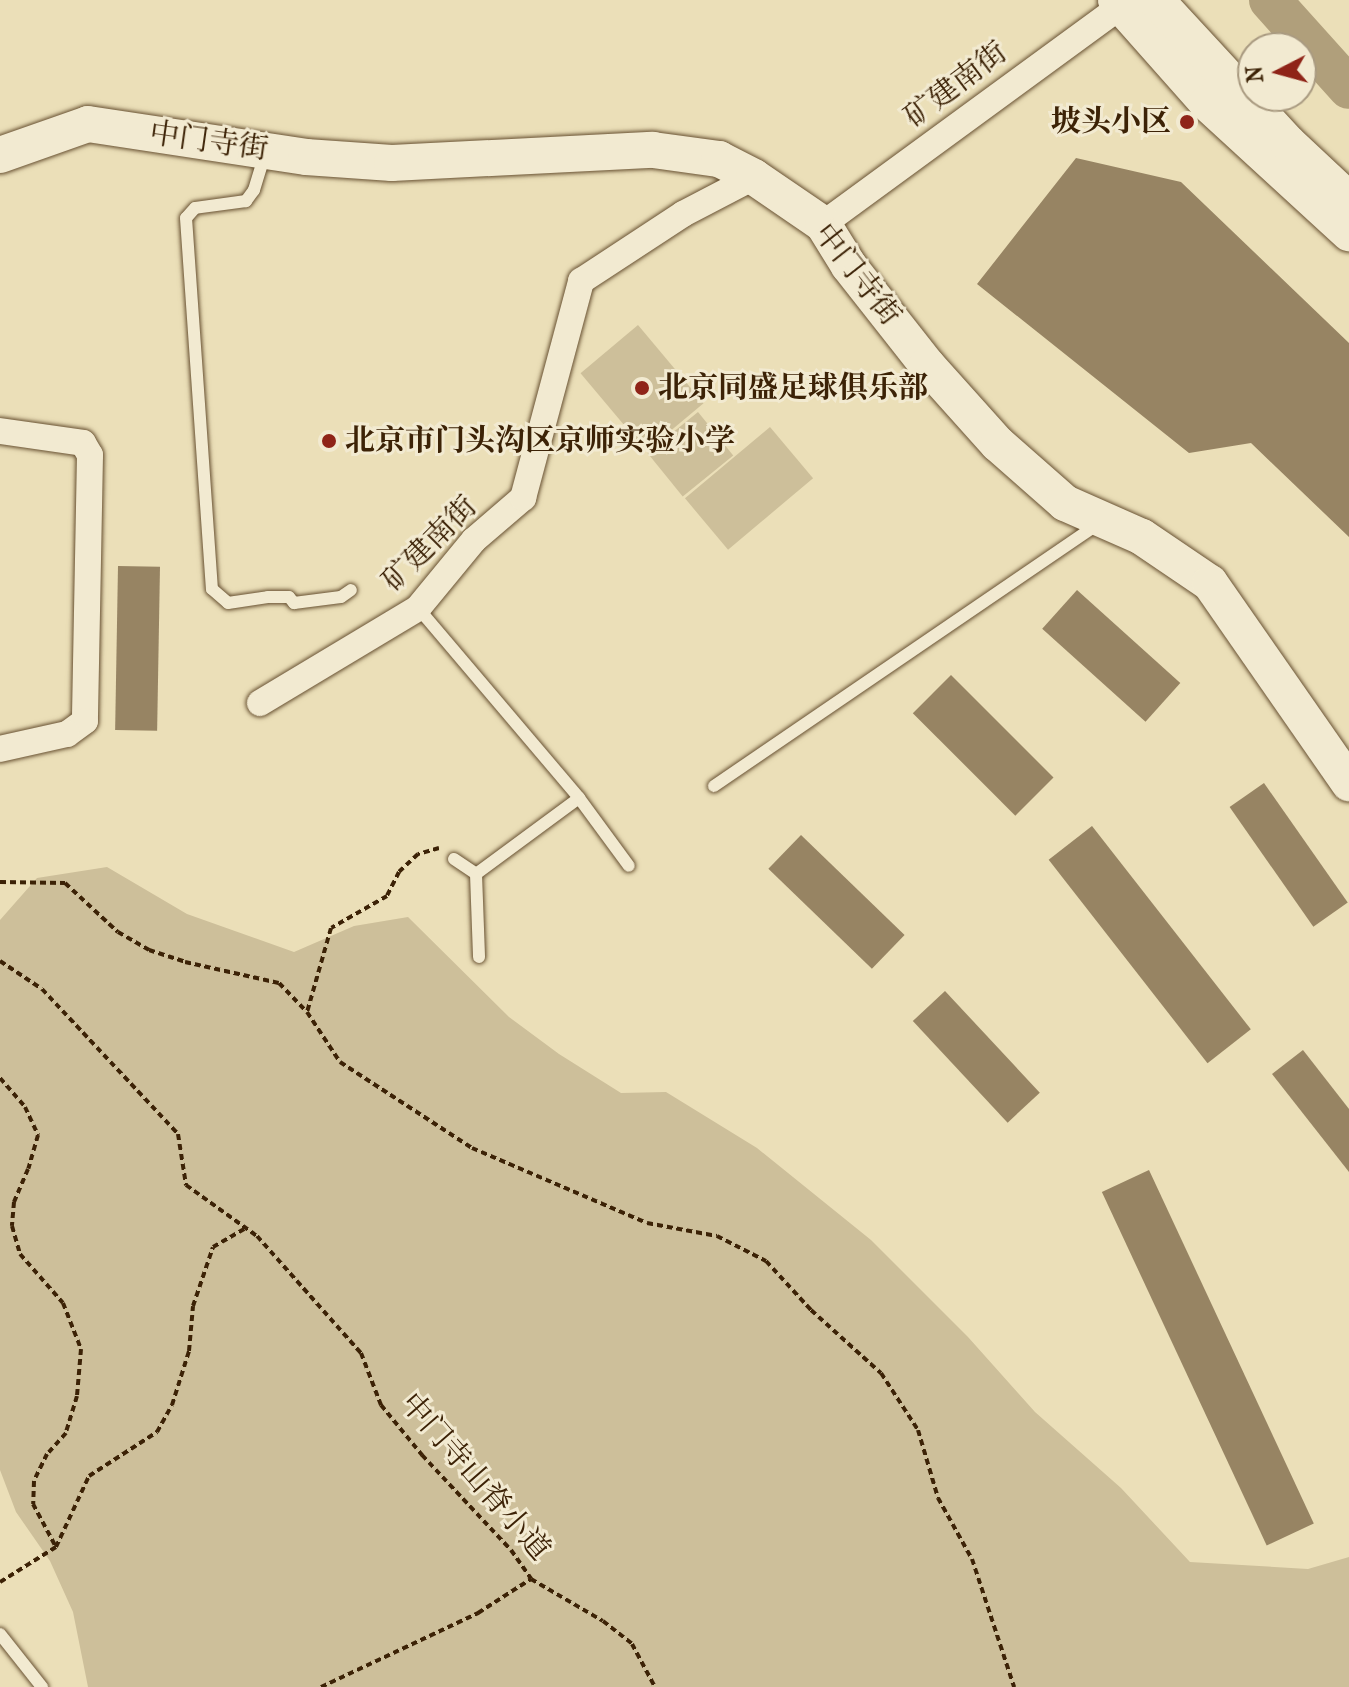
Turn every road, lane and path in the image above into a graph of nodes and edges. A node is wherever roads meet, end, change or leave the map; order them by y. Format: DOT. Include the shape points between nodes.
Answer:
graph roads {
  1 [pos="1156,0"];
  2 [pos="1122,1"];
  3 [pos="266,151"];
  4 [pos="0,155"];
  5 [pos="754,177"];
  6 [pos="1349,200"];
  7 [pos="823,224"];
  8 [pos="1349,233"];
  9 [pos="0,431"];
  10 [pos="1104,520"];
  11 [pos="351,590"];
  12 [pos="418,608"];
  13 [pos="260,703"];
  14 [pos="0,749"];
  15 [pos="1349,783"];
  16 [pos="714,786"];
  17 [pos="579,798"];
  18 [pos="454,859"];
  19 [pos="629,866"];
  20 [pos="476,874"];
  21 [pos="0,882"];
  22 [pos="479,957"];
  23 [pos="0,961"];
  24 [pos="307,1012"];
  25 [pos="0,1078"];
  26 [pos="246,1228"];
  27 [pos="56,1547"];
  28 [pos="531,1579"];
  29 [pos="0,1582"];
  30 [pos="0,1634"];
  31 [pos="42,1687"];
  32 [pos="321,1687"];
  33 [pos="655,1687"];
  34 [pos="1014,1687"];
  1 -- 6 [label="street" via="1288,143"];
  2 -- 7 [label="street, 矿建南街"];
  2 -- 8 [label="street" via="1207,103"];
  3 -- 4 [label="street, 中门寺街" via="88,124"];
  3 -- 5 [label="street, 中门寺街" via="392,163 653,150 719,159"];
  3 -- 11 [label="lane" via="246,201 195,208 186,218 212,589 228,603 268,597 289,597 294,603 341,597"];
  5 -- 7 [label="street, 中门寺街"];
  5 -- 12 [label="street, 矿建南街" via="683,214 581,281 523,498 474,540"];
  7 -- 10 [label="street, 中门寺街" via="849,266 927,365 998,444 1065,503"];
  9 -- 14 [label="street" via="83,443 90,455 85,721 67,734"];
  10 -- 15 [label="street, 中门寺街" via="1142,537 1210,583"];
  10 -- 16 [label="lane"];
  12 -- 13 [label="street, 矿建南街"];
  12 -- 17 [label="lane"];
  17 -- 19 [label="lane"];
  17 -- 20 [label="lane"];
  18 -- 20 [label="lane"];
  18 -- 24 [label="path" via="443,847 418,854 399,872 387,896 331,928"];
  20 -- 22 [label="lane"];
  21 -- 24 [label="path" via="65,883 118,932 149,950 279,983"];
  23 -- 26 [label="path, 中门寺山脊小道" via="42,989 178,1134 186,1185"];
  24 -- 34 [label="path" via="340,1062 472,1148 647,1223 717,1236 766,1261 881,1373 918,1430 938,1498 972,1559"];
  25 -- 27 [label="path" via="25,1107 38,1135 14,1202 12,1226 20,1254 63,1303 81,1349 77,1396 66,1433 47,1454 34,1481 33,1504"];
  26 -- 27 [label="path" via="213,1247 193,1306 189,1351 172,1405 157,1432 89,1476"];
  26 -- 28 [label="path, 中门寺山脊小道" via="361,1353 381,1405"];
  27 -- 29 [label="path"];
  28 -- 32 [label="path" via="478,1613"];
  28 -- 33 [label="path, 中门寺山脊小道" via="632,1644"];
  30 -- 31 [label="lane"];
}
